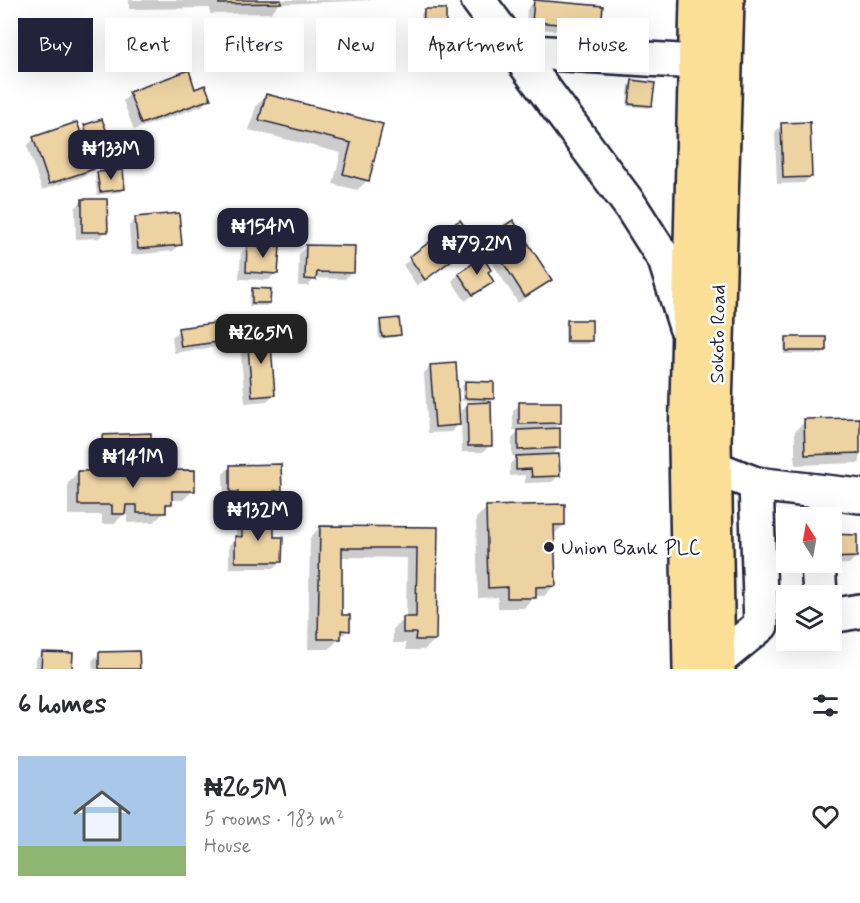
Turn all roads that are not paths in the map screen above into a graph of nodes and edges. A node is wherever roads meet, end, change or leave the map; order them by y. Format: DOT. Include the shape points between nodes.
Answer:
graph roads {
  1 [pos="478,0"];
  2 [pos="697,0"];
  3 [pos="727,0"];
  4 [pos="491,18"];
  5 [pos="545,53"];
  6 [pos="696,62"];
  7 [pos="532,72"];
  8 [pos="688,332"];
  9 [pos="715,468"];
  10 [pos="756,483"];
  11 [pos="860,496"];
  12 [pos="815,504"];
  13 [pos="860,611"];
  14 [pos="842,614"];
  15 [pos="773,624"];
  16 [pos="708,666"];
  1 -- 4 [label="street"];
  2 -- 6 [label="main road, Sokoto Road"];
  3 -- 9 [label="main road, Sokoto Road"];
  5 -- 6 [label="street"];
  6 -- 8 [label="main road, Sokoto Road"];
  7 -- 8 [label="street" via="630,205 665,260"];
  8 -- 16 [label="main road, Sokoto Road" via="686,445"];
  9 -- 10 [label="street"];
  9 -- 16 [label="main road, Sokoto Road"];
  10 -- 12 [label="street"];
  10 -- 15 [label="street"];
  11 -- 12 [label="street"];
  13 -- 14 [label="street"];
  15 -- 16 [label="street"];
}
